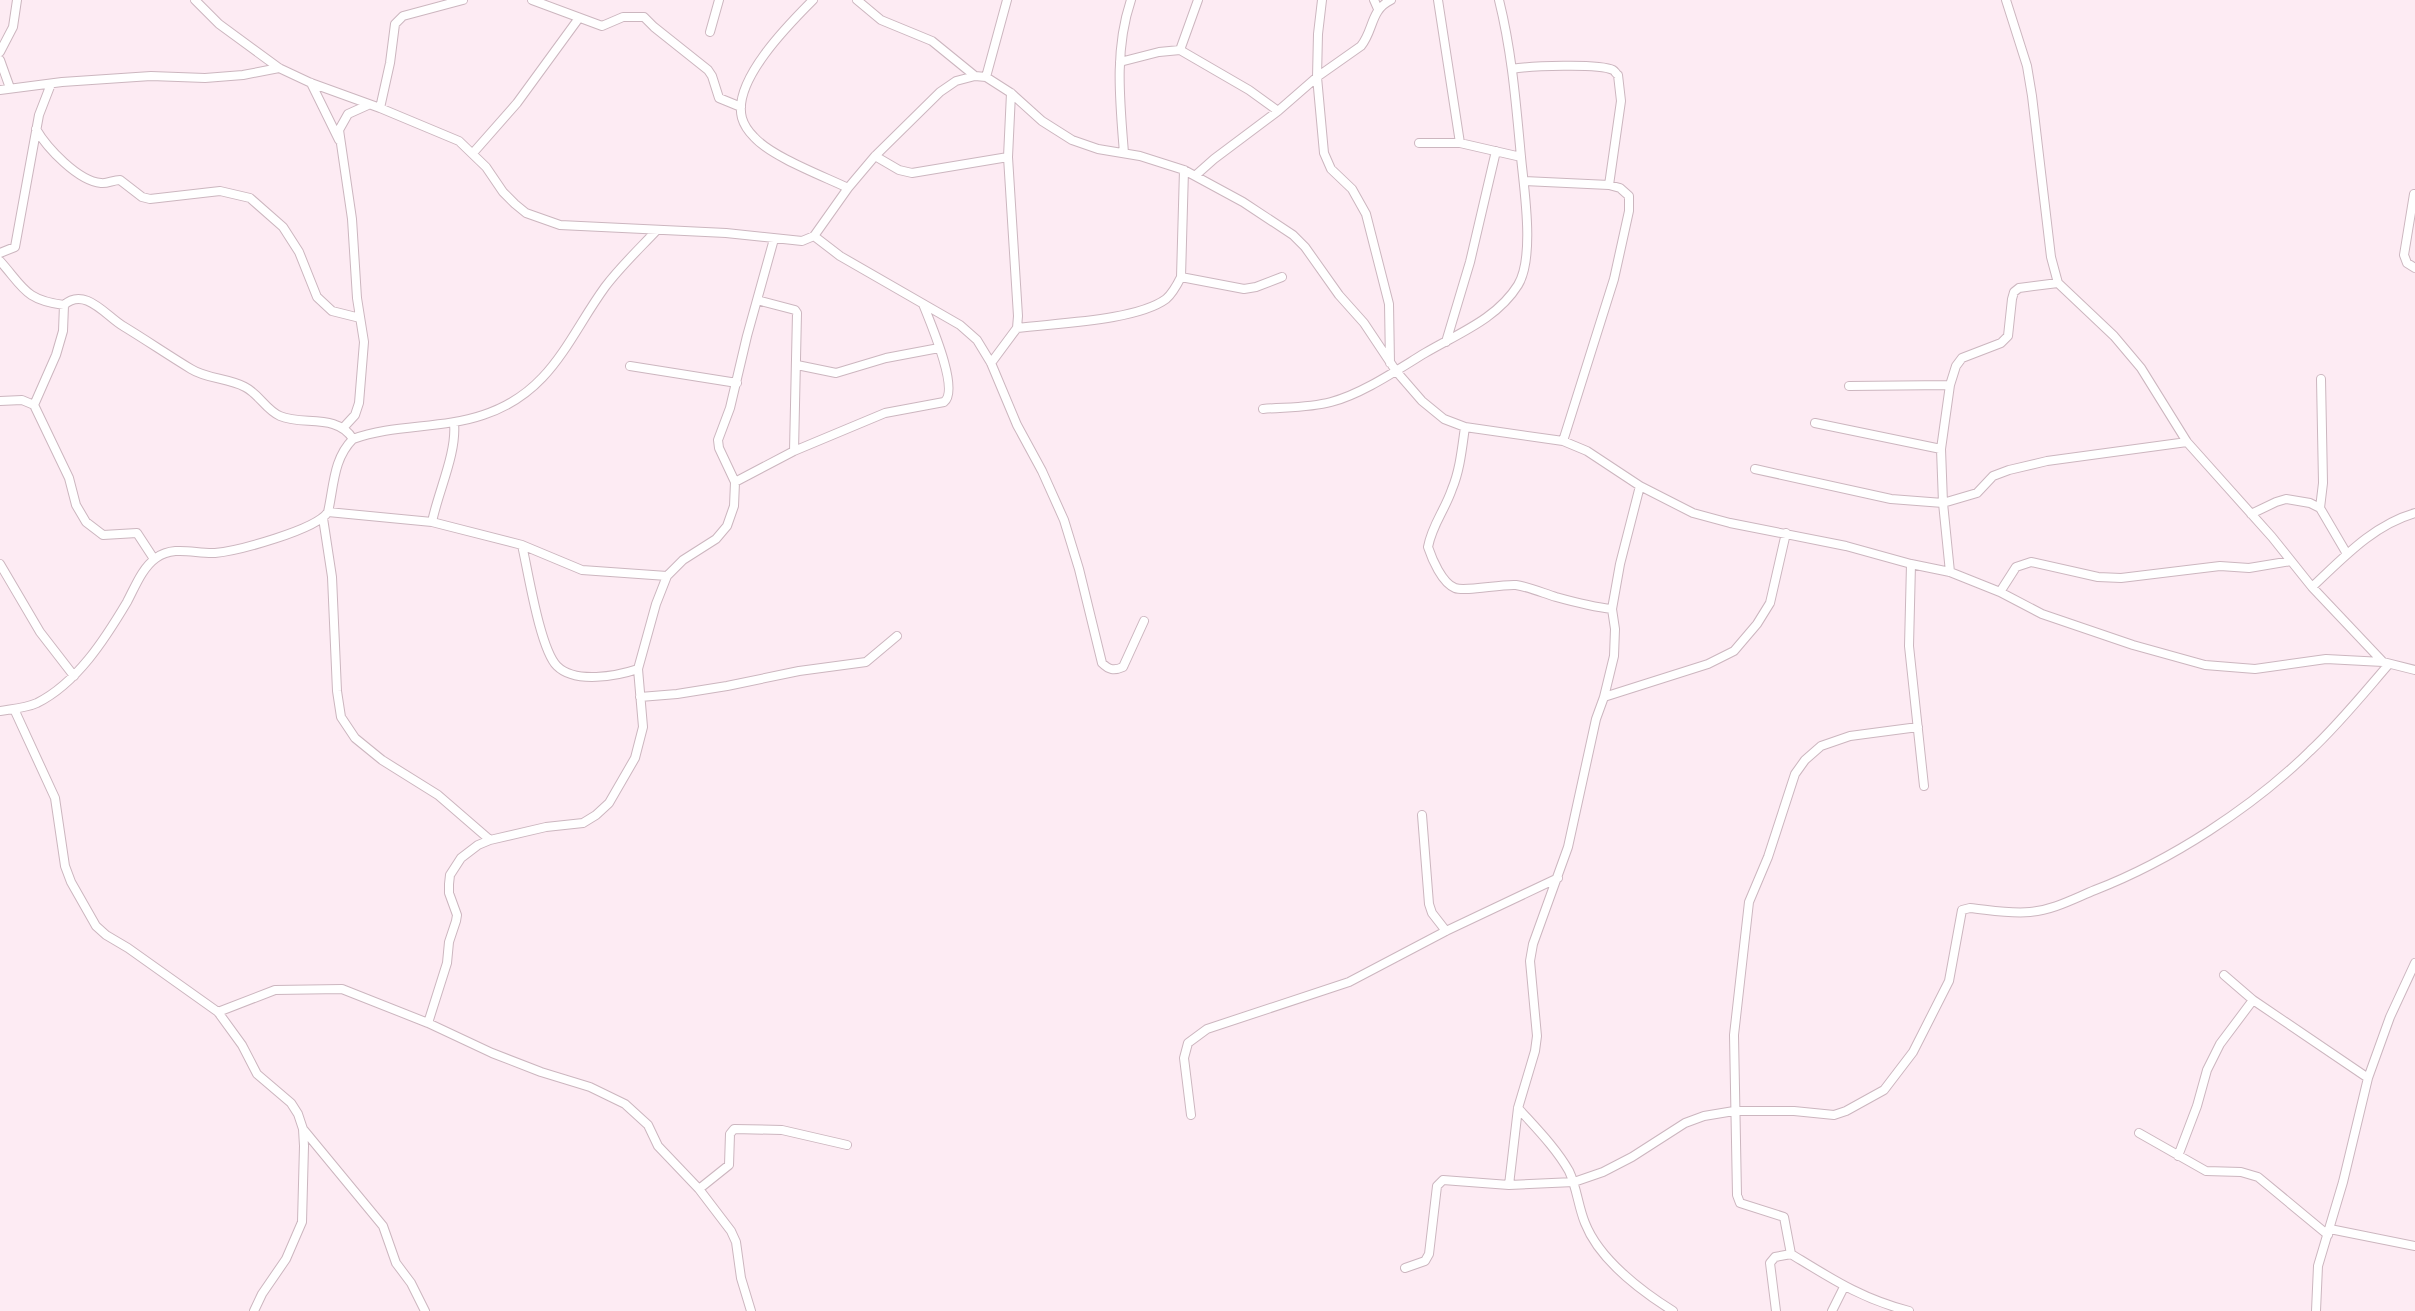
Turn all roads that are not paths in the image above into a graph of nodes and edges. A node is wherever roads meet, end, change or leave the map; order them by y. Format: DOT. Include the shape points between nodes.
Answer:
graph roads {
  1 [pos="17,0"];
  2 [pos="195,0"];
  3 [pos="463,0"];
  4 [pos="532,0"];
  5 [pos="719,0"];
  6 [pos="813,0"];
  7 [pos="857,0"];
  8 [pos="1007,0"];
  9 [pos="1131,0"];
  10 [pos="1198,0"];
  11 [pos="1322,0"];
  12 [pos="1374,0"];
  13 [pos="1391,0"];
  14 [pos="1438,0"];
  15 [pos="1500,0"];
  16 [pos="2006,0"];
  17 [pos="1378,10"];
  18 [pos="580,18"];
  19 [pos="710,32"];
  20 [pos="1180,50"];
  21 [pos="0,52"];
  22 [pos="0,60"];
  23 [pos="1120,62"];
  24 [pos="279,68"];
  25 [pos="1512,69"];
  26 [pos="976,76"];
  27 [pos="986,76"];
  28 [pos="3,77"];
  29 [pos="1317,77"];
  30 [pos="311,83"];
  31 [pos="51,84"];
  32 [pos="10,88"];
  33 [pos="0,90"];
  34 [pos="1011,93"];
  35 [pos="368,105"];
  36 [pos="741,107"];
  37 [pos="380,108"];
  38 [pos="1278,111"];
  39 [pos="36,129"];
  40 [pos="339,141"];
  41 [pos="1460,143"];
  42 [pos="1419,144"];
  43 [pos="1496,151"];
  44 [pos="473,153"];
  45 [pos="1124,153"];
  46 [pos="875,156"];
  47 [pos="1008,157"];
  48 [pos="1521,157"];
  49 [pos="1184,170"];
  50 [pos="1196,175"];
  51 [pos="1524,181"];
  52 [pos="1609,185"];
  53 [pos="848,188"];
  54 [pos="2414,194"];
  55 [pos="656,231"];
  56 [pos="814,236"];
  57 [pos="774,239"];
  58 [pos="0,253"];
  59 [pos="0,261"];
  60 [pos="2415,268"];
  61 [pos="1180,277"];
  62 [pos="1282,277"];
  63 [pos="2058,283"];
  64 [pos="757,300"];
  65 [pos="923,304"];
  66 [pos="64,306"];
  67 [pos="360,318"];
  68 [pos="1017,328"];
  69 [pos="1446,342"];
  70 [pos="940,348"];
  71 [pos="991,363"];
  72 [pos="1390,363"];
  73 [pos="797,365"];
  74 [pos="630,366"];
  75 [pos="1396,371"];
  76 [pos="2321,379"];
  77 [pos="736,383"];
  78 [pos="1950,385"];
  79 [pos="1849,386"];
  80 [pos="0,401"];
  81 [pos="34,405"];
  82 [pos="1263,409"];
  83 [pos="454,423"];
  84 [pos="1814,423"];
  85 [pos="344,428"];
  86 [pos="1465,428"];
  87 [pos="353,439"];
  88 [pos="1563,441"];
  89 [pos="2187,442"];
  90 [pos="1941,449"];
  91 [pos="794,451"];
  92 [pos="1755,469"];
  93 [pos="735,482"];
  94 [pos="1640,486"];
  95 [pos="1943,503"];
  96 [pos="2320,508"];
  97 [pos="2415,513"];
  98 [pos="2251,514"];
  99 [pos="326,515"];
  100 [pos="432,522"];
  101 [pos="1786,533"];
  102 [pos="522,545"];
  103 [pos="2347,554"];
  104 [pos="154,559"];
  105 [pos="2291,561"];
  106 [pos="0,564"];
  107 [pos="1911,564"];
  108 [pos="1950,572"];
  109 [pos="667,576"];
  110 [pos="2312,587"];
  111 [pos="2000,592"];
  112 [pos="1612,609"];
  113 [pos="1144,622"];
  114 [pos="897,636"];
  115 [pos="2386,663"];
  116 [pos="638,669"];
  117 [pos="2415,670"];
  118 [pos="74,676"];
  119 [pos="640,697"];
  120 [pos="1604,697"];
  121 [pos="14,709"];
  122 [pos="0,711"];
  123 [pos="1918,727"];
  124 [pos="1924,786"];
  125 [pos="1422,815"];
  126 [pos="490,840"];
  127 [pos="1558,878"];
  128 [pos="1446,931"];
  129 [pos="2415,963"];
  130 [pos="2224,975"];
  131 [pos="2253,1000"];
  132 [pos="218,1012"];
  133 [pos="428,1023"];
  134 [pos="2368,1078"];
  135 [pos="1518,1108"];
  136 [pos="1734,1111"];
  137 [pos="1192,1115"];
  138 [pos="302,1129"];
  139 [pos="2139,1133"];
  140 [pos="847,1145"];
  141 [pos="2178,1156"];
  142 [pos="1574,1182"];
  143 [pos="1509,1185"];
  144 [pos="699,1189"];
  145 [pos="2329,1232"];
  146 [pos="2415,1246"];
  147 [pos="1791,1254"];
  148 [pos="1406,1268"];
  149 [pos="1844,1287"];
  150 [pos="254,1311"];
  151 [pos="424,1311"];
  152 [pos="751,1311"];
  153 [pos="1674,1311"];
  154 [pos="1776,1311"];
  155 [pos="1832,1311"];
  156 [pos="1910,1311"];
  157 [pos="2316,1311"];
  1 -- 21 [label="street" via="13,27"];
  2 -- 24 [label="street" via="219,24"];
  3 -- 37 [label="street" via="403,16 395,24"];
  4 -- 18 [label="street"];
  5 -- 19 [label="street"];
  6 -- 36 [label="street" via="783,32 752,74 743,93"];
  7 -- 26 [label="street" via="887,23 932,41"];
  8 -- 27 [label="street"];
  9 -- 23 [label="street" via="1123,23"];
  10 -- 20 [label="street"];
  11 -- 29 [label="street"];
  12 -- 17 [label="street"];
  13 -- 17 [label="street"];
  14 -- 41 [label="street"];
  15 -- 25 [label="street"];
  16 -- 63 [label="street" via="2028,74 2051,257"];
  17 -- 29 [label="street" via="1361,46"];
  18 -- 36 [label="street" via="602,26 623,17 644,17 708,70 719,98"];
  18 -- 44 [label="street" via="517,103"];
  20 -- 23 [label="street"];
  20 -- 38 [label="street" via="1249,90"];
  22 -- 28 [label="street"];
  23 -- 45 [label="street"];
  24 -- 30 [label="street"];
  24 -- 31 [label="street" via="205,78 151,76"];
  25 -- 48 [label="street"];
  25 -- 52 [label="street" via="1551,66 1599,68 1612,70 1618,76 1620,101"];
  26 -- 27 [label="street"];
  26 -- 46 [label="street" via="956,81 940,92"];
  27 -- 34 [label="street"];
  28 -- 32 [label="street"];
  29 -- 38 [label="street"];
  29 -- 72 [label="street" via="1327,161 1359,199 1366,214 1386,291 1390,316"];
  30 -- 35 [label="street"];
  30 -- 40 [label="street"];
  31 -- 32 [label="street"];
  31 -- 39 [label="street" via="43,100"];
  32 -- 33 [label="street"];
  34 -- 45 [label="street" via="1042,121 1072,140"];
  34 -- 47 [label="street"];
  35 -- 37 [label="street"];
  35 -- 40 [label="street" via="348,114 339,130"];
  36 -- 53 [label="street" via="742,117 755,139"];
  37 -- 44 [label="street" via="459,141"];
  38 -- 50 [label="street"];
  39 -- 58 [label="street" via="15,247"];
  39 -- 67 [label="street" via="54,154 84,177 99,183 120,180 142,197 150,199 220,191 250,198 283,227 300,252 317,297 332,311"];
  40 -- 67 [label="street" via="352,219"];
  41 -- 42 [label="street"];
  41 -- 43 [label="street"];
  43 -- 48 [label="street"];
  43 -- 69 [label="street" via="1470,262"];
  44 -- 55 [label="street" via="503,192 526,213 543,221 579,227"];
  45 -- 49 [label="street"];
  46 -- 47 [label="street" via="912,174"];
  46 -- 53 [label="street"];
  47 -- 68 [label="street"];
  48 -- 51 [label="street"];
  49 -- 50 [label="street"];
  49 -- 61 [label="street"];
  50 -- 72 [label="street" via="1293,235 1364,323"];
  51 -- 52 [label="street"];
  51 -- 69 [label="street" via="1526,254 1519,283 1484,319"];
  52 -- 88 [label="street" via="1627,192 1629,210 1614,280"];
  53 -- 56 [label="street"];
  54 -- 60 [label="street" via="2404,255 2407,263"];
  55 -- 57 [label="street" via="726,233"];
  55 -- 83 [label="street" via="606,286 551,371 499,409"];
  56 -- 57 [label="street" via="802,241"];
  56 -- 65 [label="street" via="840,256"];
  57 -- 64 [label="street"];
  59 -- 66 [label="street" via="32,297"];
  61 -- 62 [label="street" via="1244,289"];
  61 -- 68 [label="street" via="1167,298 1132,313"];
  63 -- 78 [label="street" via="2019,288 2014,292 2008,336 2001,343 1962,358"];
  63 -- 89 [label="street" via="2114,336 2141,368"];
  64 -- 73 [label="street" via="797,313"];
  64 -- 77 [label="street"];
  65 -- 70 [label="street"];
  65 -- 71 [label="street" via="960,325 977,340"];
  66 -- 81 [label="street" via="63,332"];
  66 -- 85 [label="street" via="69,301 85,301 104,309 121,325 192,370 253,391 280,417"];
  67 -- 85 [label="street" via="364,342 359,403 355,415"];
  68 -- 71 [label="street"];
  69 -- 75 [label="street"];
  70 -- 73 [label="street" via="886,358 836,373"];
  70 -- 91 [label="street" via="950,389 950,396 944,402 885,414"];
  71 -- 113 [label="street" via="1017,425 1064,520 1102,663 1108,669 1116,670 1123,666"];
  72 -- 75 [label="street"];
  73 -- 91 [label="street"];
  74 -- 77 [label="street"];
  75 -- 82 [label="street" via="1331,402"];
  75 -- 86 [label="street" via="1432,411"];
  76 -- 96 [label="street" via="2323,483"];
  77 -- 93 [label="street" via="718,444"];
  78 -- 79 [label="street"];
  78 -- 90 [label="street"];
  80 -- 81 [label="street" via="22,400"];
  81 -- 104 [label="street" via="66,469 74,501 86,522 103,535 137,533"];
  83 -- 87 [label="street"];
  83 -- 100 [label="street" via="447,467"];
  84 -- 90 [label="street"];
  85 -- 87 [label="street"];
  86 -- 88 [label="street"];
  86 -- 112 [label="street" via="1454,483 1434,524 1428,547 1449,584 1462,589 1517,585"];
  87 -- 99 [label="street" via="343,449 338,461"];
  88 -- 94 [label="street" via="1587,451"];
  89 -- 95 [label="street" via="2047,461 2009,470 1994,476 1977,493"];
  89 -- 98 [label="street"];
  90 -- 95 [label="street"];
  91 -- 93 [label="street"];
  92 -- 95 [label="street" via="1891,500"];
  93 -- 109 [label="street" via="734,506 727,526 716,539 683,560"];
  94 -- 101 [label="street" via="1693,512 1730,523"];
  94 -- 112 [label="street"];
  95 -- 108 [label="street"];
  96 -- 98 [label="street" via="2286,499"];
  96 -- 103 [label="street"];
  97 -- 103 [label="street" via="2380,528"];
  98 -- 105 [label="street"];
  99 -- 100 [label="street"];
  99 -- 104 [label="street" via="258,545 216,553 171,551"];
  99 -- 126 [label="street" via="341,717 355,738 382,760 438,795"];
  100 -- 102 [label="street"];
  101 -- 107 [label="street"];
  101 -- 120 [label="street" via="1770,603 1734,650 1708,664"];
  102 -- 109 [label="street" via="582,570"];
  102 -- 116 [label="street" via="542,631 557,666 582,676 598,677 618,676"];
  103 -- 110 [label="street"];
  104 -- 118 [label="street"];
  105 -- 110 [label="street"];
  105 -- 111 [label="street" via="2249,568 2220,566 2121,578 2098,578 2031,562 2016,567"];
  106 -- 118 [label="street" via="40,632"];
  107 -- 108 [label="street"];
  107 -- 123 [label="street" via="1909,646"];
  108 -- 111 [label="street"];
  109 -- 116 [label="street"];
  110 -- 115 [label="street"];
  111 -- 115 [label="street" via="2042,614 2132,645 2206,665 2254,669 2326,658"];
  112 -- 120 [label="street" via="1614,656"];
  114 -- 119 [label="street" via="866,662 677,694"];
  115 -- 117 [label="street"];
  115 -- 136 [label="street" via="2328,734 2285,775 2196,838 2123,879 2052,908 2030,912 1962,910 1949,981 1913,1052 1884,1090 1834,1115"];
  116 -- 119 [label="street"];
  118 -- 121 [label="street" via="36,703"];
  119 -- 126 [label="street" via="643,727 635,758 608,803 596,815 583,823 546,827"];
  120 -- 127 [label="street"];
  121 -- 122 [label="street"];
  121 -- 132 [label="street" via="55,798 65,866 71,882 96,926"];
  123 -- 124 [label="street"];
  123 -- 136 [label="street" via="1850,736 1821,746 1795,774 1768,858 1749,902 1734,1036"];
  125 -- 128 [label="street" via="1429,904"];
  126 -- 133 [label="street" via="468,851 450,875 449,893 457,915 447,963"];
  127 -- 128 [label="street"];
  127 -- 135 [label="street" via="1533,944 1530,961 1537,1036"];
  128 -- 137 [label="street" via="1337,987 1207,1028 1188,1043 1184,1058"];
  129 -- 134 [label="street" via="2390,1017"];
  130 -- 131 [label="street"];
  131 -- 134 [label="street"];
  131 -- 141 [label="street" via="2220,1044 2207,1070"];
  132 -- 133 [label="street" via="275,990 332,989 351,992"];
  132 -- 138 [label="street" via="242,1045 257,1074 291,1103"];
  133 -- 144 [label="street" via="492,1053 590,1087 625,1104 640,1115 658,1146"];
  134 -- 145 [label="street"];
  135 -- 142 [label="street" via="1556,1151"];
  135 -- 143 [label="street"];
  136 -- 142 [label="street" via="1684,1123 1632,1157"];
  136 -- 147 [label="street" via="1738,1200 1745,1206 1784,1217"];
  138 -- 150 [label="street" via="302,1222 286,1259"];
  138 -- 151 [label="street" via="383,1226 396,1263 411,1283"];
  139 -- 141 [label="street"];
  140 -- 144 [label="street" via="782,1130 734,1129 730,1134 729,1166"];
  141 -- 145 [label="street" via="2206,1171 2258,1176"];
  142 -- 143 [label="street"];
  142 -- 153 [label="street" via="1585,1222 1602,1250 1628,1278"];
  143 -- 148 [label="street" via="1439,1182 1429,1254 1425,1261"];
  144 -- 152 [label="street" via="736,1242 741,1278"];
  145 -- 146 [label="street"];
  145 -- 157 [label="street" via="2318,1266"];
  147 -- 149 [label="street"];
  147 -- 154 [label="street" via="1775,1257 1770,1264"];
  149 -- 155 [label="street"];
  149 -- 156 [label="street"];
}
